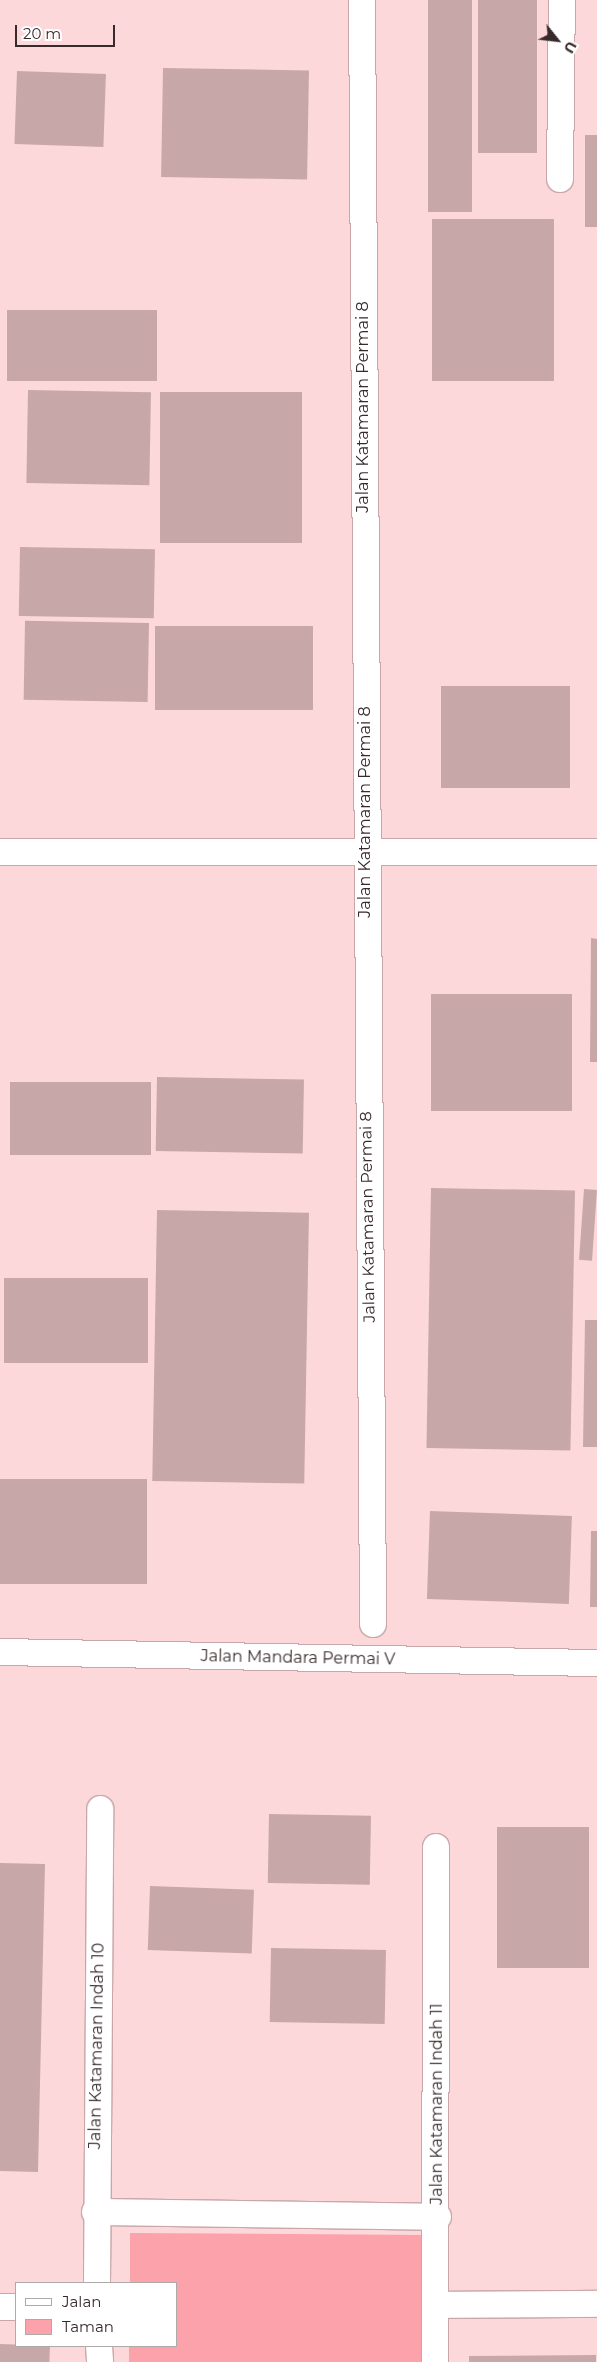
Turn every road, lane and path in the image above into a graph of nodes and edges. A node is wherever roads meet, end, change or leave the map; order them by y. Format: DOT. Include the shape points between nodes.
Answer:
graph roads {
  1 [pos="362,0"];
  2 [pos="562,0"];
  3 [pos="560,179"];
  4 [pos="0,852"];
  5 [pos="597,852"];
  6 [pos="365,854"];
  7 [pos="373,1624"];
  8 [pos="0,1652"];
  9 [pos="597,1663"];
  10 [pos="100,1809"];
  11 [pos="436,1847"];
  12 [pos="95,2212"];
  13 [pos="438,2217"];
  14 [pos="97,2282"];
  15 [pos="597,2304"];
  16 [pos="438,2305"];
  17 [pos="0,2307"];
  18 [pos="15,2307"];
  19 [pos="99,2347"];
  20 [pos="100,2362"];
  21 [pos="435,2362"];
  1 -- 6 [label="street, Jalan Katamaran Permai 8"];
  2 -- 3 [label="street"];
  4 -- 6 [label="street"];
  5 -- 6 [label="street"];
  6 -- 7 [label="street, Jalan Katamaran Permai 8"];
  8 -- 9 [label="street, Jalan Mandara Permai V"];
  10 -- 12 [label="street, Jalan Katamaran Indah 10"];
  11 -- 13 [label="street, Jalan Katamaran Indah 11"];
  12 -- 13 [label="street"];
  12 -- 14 [label="street, Jalan Katamaran Indah 10"];
  13 -- 16 [label="street, Jalan Katamaran Indah 11"];
  15 -- 16 [label="street"];
  16 -- 21 [label="street, Jalan Katamaran Indah 11"];
  17 -- 18 [label="street"];
  19 -- 20 [label="street"];
}
